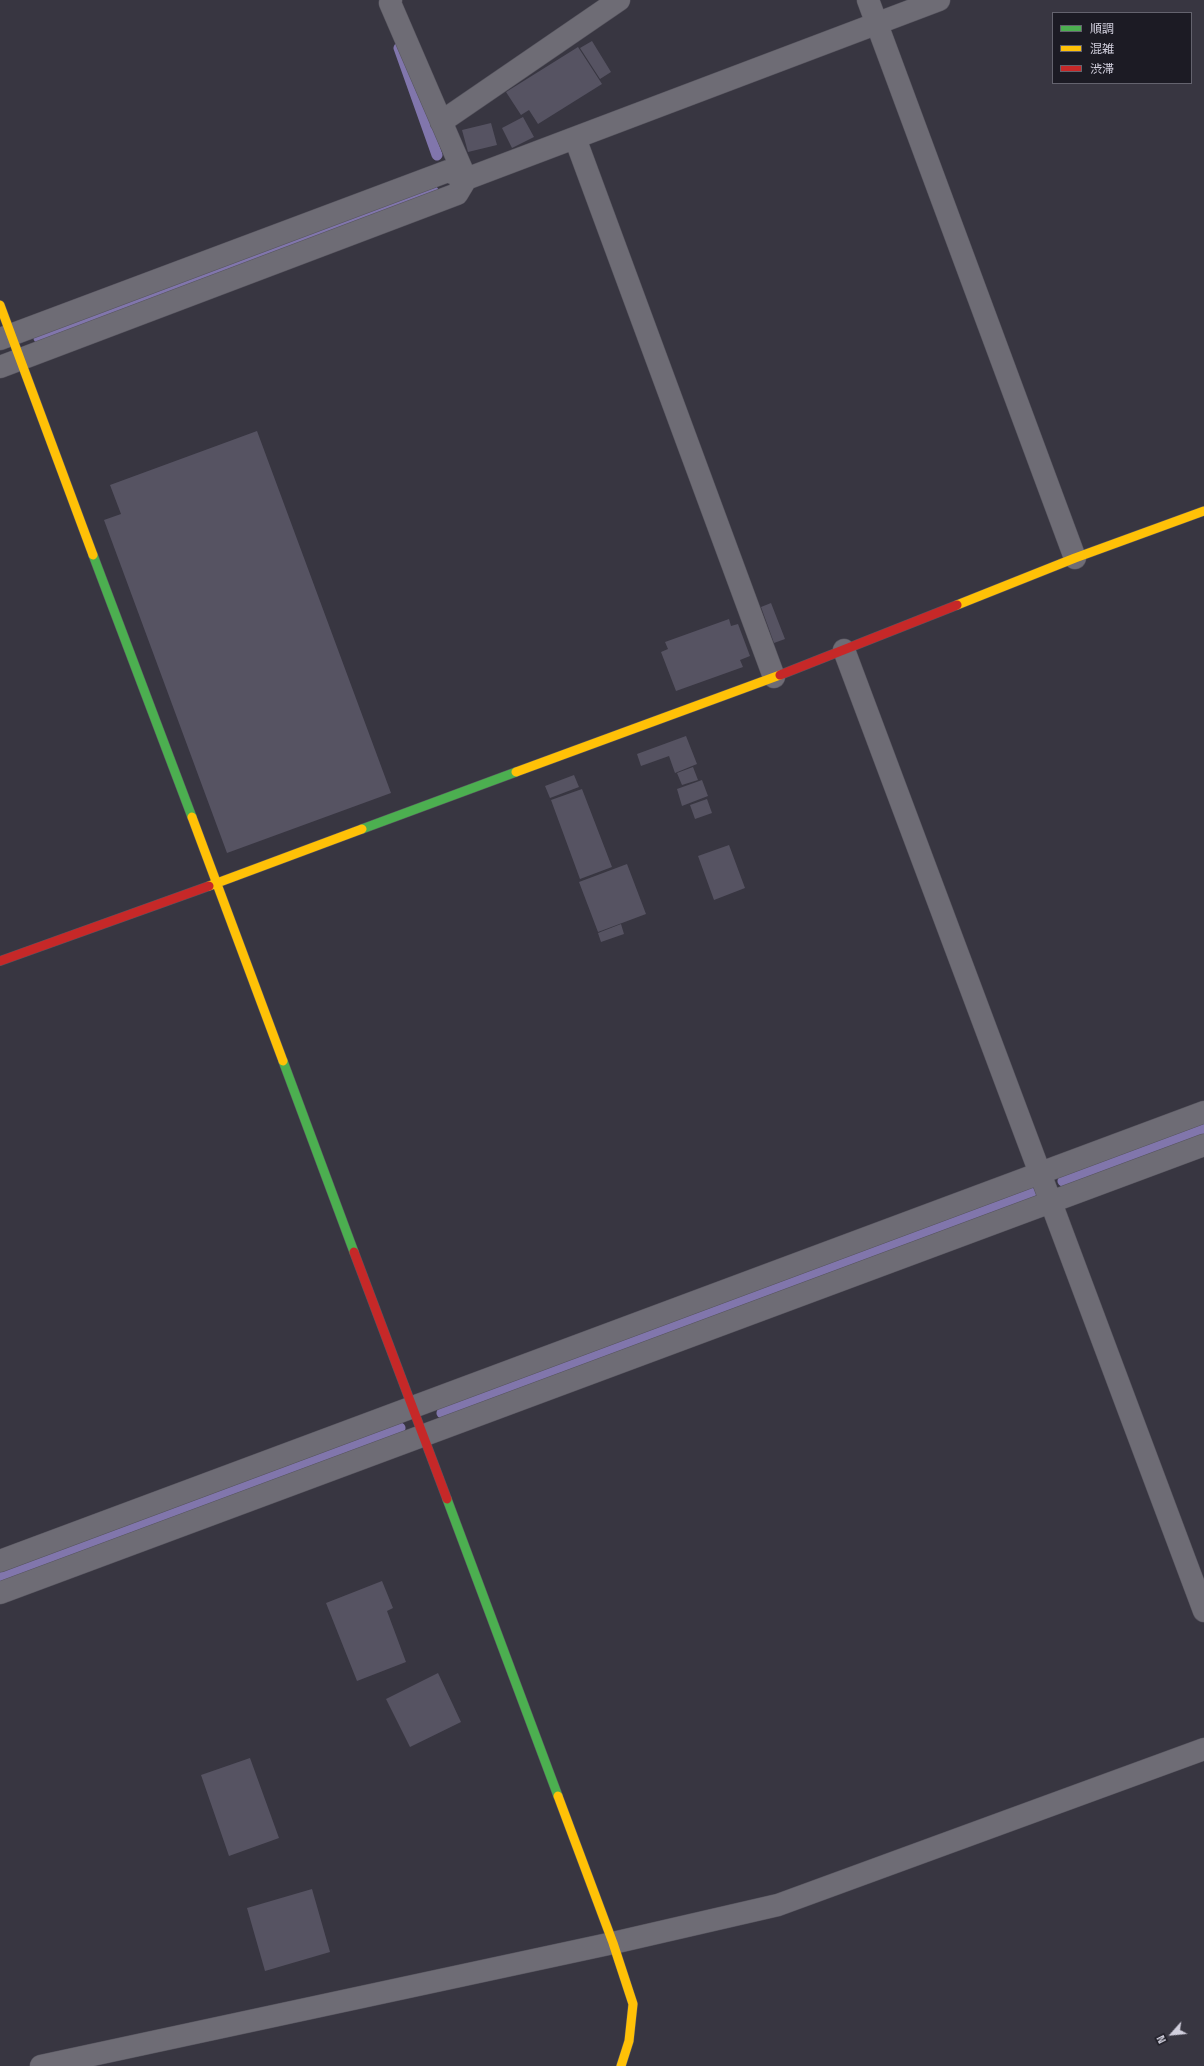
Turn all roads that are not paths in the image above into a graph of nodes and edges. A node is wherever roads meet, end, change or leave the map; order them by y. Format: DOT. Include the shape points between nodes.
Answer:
graph roads {
  1 [pos="391,0"];
  2 [pos="619,0"];
  3 [pos="868,0"];
  4 [pos="939,0"];
  5 [pos="877,24"];
  6 [pos="441,122"];
  7 [pos="575,138"];
  8 [pos="466,179"];
  9 [pos="0,304"];
  10 [pos="6,336"];
  11 [pos="21,360"];
  12 [pos="0,367"];
  13 [pos="1204,511"];
  14 [pos="1075,558"];
  15 [pos="844,650"];
  16 [pos="774,676"];
  17 [pos="217,884"];
  18 [pos="0,962"];
  19 [pos="1204,1112"];
  20 [pos="1204,1145"];
  21 [pos="1041,1173"];
  22 [pos="1052,1202"];
  23 [pos="412,1407"];
  24 [pos="423,1436"];
  25 [pos="0,1561"];
  26 [pos="0,1593"];
  27 [pos="1204,1611"];
  28 [pos="1204,1749"];
  29 [pos="613,1943"];
  30 [pos="41,2066"];
  31 [pos="621,2066"];
  1 -- 6 [label="street" via="390,3"];
  2 -- 6 [label="street"];
  3 -- 5 [label="street"];
  4 -- 5 [label="street"];
  5 -- 7 [label="street"];
  5 -- 14 [label="street"];
  6 -- 8 [label="street"];
  7 -- 8 [label="street"];
  7 -- 16 [label="street"];
  8 -- 10 [label="street" via="448,171"];
  8 -- 11 [label="street" via="456,194"];
  9 -- 10 [label="street"];
  10 -- 11 [label="street"];
  11 -- 12 [label="street"];
  11 -- 17 [label="street"];
  13 -- 14 [label="street"];
  14 -- 15 [label="street"];
  15 -- 16 [label="street"];
  15 -- 21 [label="street"];
  16 -- 17 [label="street"];
  17 -- 18 [label="street"];
  17 -- 23 [label="street"];
  19 -- 21 [label="street"];
  20 -- 22 [label="street"];
  21 -- 22 [label="street"];
  21 -- 23 [label="street"];
  22 -- 24 [label="street"];
  22 -- 27 [label="street"];
  23 -- 24 [label="street"];
  23 -- 25 [label="street"];
  24 -- 26 [label="street"];
  24 -- 29 [label="street"];
  28 -- 29 [label="street" via="778,1905"];
  29 -- 30 [label="street"];
  29 -- 31 [label="street" via="633,2004 629,2041"];
}
